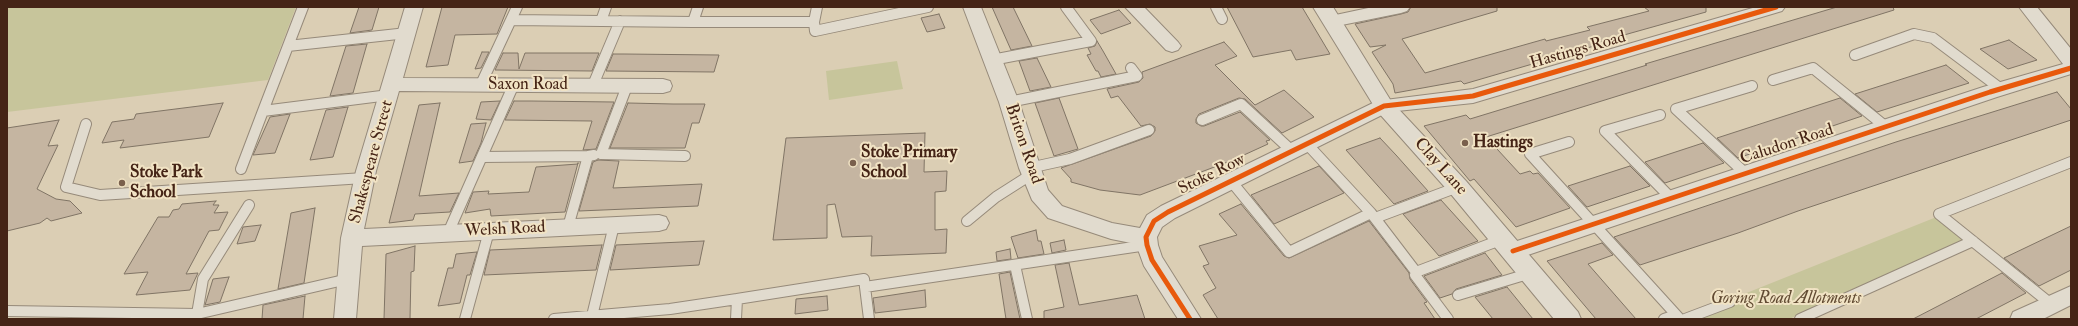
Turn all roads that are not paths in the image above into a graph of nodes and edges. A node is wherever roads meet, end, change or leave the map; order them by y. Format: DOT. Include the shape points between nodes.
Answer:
graph roads {
  1 [pos="303,7"];
  2 [pos="414,7"];
  3 [pos="517,7"];
  4 [pos="606,7"];
  5 [pos="698,7"];
  6 [pos="817,7"];
  7 [pos="928,7"];
  8 [pos="972,7"];
  9 [pos="1066,7"];
  10 [pos="1134,7"];
  11 [pos="1216,7"];
  12 [pos="1401,7"];
  13 [pos="2028,7"];
  14 [pos="1771,8"];
  15 [pos="1328,14"];
  16 [pos="1222,19"];
  17 [pos="511,20"];
  18 [pos="601,21"];
  19 [pos="620,21"];
  20 [pos="692,22"];
  21 [pos="814,22"];
  22 [pos="406,33"];
  23 [pos="288,46"];
  24 [pos="1172,46"];
  25 [pos="1855,55"];
  26 [pos="992,60"];
  27 [pos="1131,68"];
  28 [pos="2069,71"];
  29 [pos="1773,80"];
  30 [pos="481,84"];
  31 [pos="514,84"];
  32 [pos="593,85"];
  33 [pos="627,86"];
  34 [pos="663,86"];
  35 [pos="1752,86"];
  36 [pos="2001,89"];
  37 [pos="390,90"];
  38 [pos="1009,102"];
  39 [pos="1384,106"];
  40 [pos="263,111"];
  41 [pos="1660,115"];
  42 [pos="1202,120"];
  43 [pos="86,124"];
  44 [pos="1886,127"];
  45 [pos="1149,130"];
  46 [pos="1569,142"];
  47 [pos="1300,148"];
  48 [pos="601,154"];
  49 [pos="588,156"];
  50 [pos="685,156"];
  51 [pos="482,158"];
  52 [pos="2071,162"];
  53 [pos="241,169"];
  54 [pos="1031,171"];
  55 [pos="1745,173"];
  56 [pos="364,178"];
  57 [pos="1231,181"];
  58 [pos="1458,187"];
  59 [pos="1671,198"];
  60 [pos="249,206"];
  61 [pos="1373,215"];
  62 [pos="966,221"];
  63 [pos="659,223"];
  64 [pos="1594,224"];
  65 [pos="614,225"];
  66 [pos="568,227"];
  67 [pos="489,231"];
  68 [pos="448,233"];
  69 [pos="352,238"];
  70 [pos="1146,241"];
  71 [pos="1973,241"];
  72 [pos="1508,245"];
  73 [pos="1015,265"];
  74 [pos="1416,272"];
  75 [pos="1530,273"];
  76 [pos="348,279"];
  77 [pos="865,287"];
  78 [pos="1458,295"];
  79 [pos="2071,295"];
  80 [pos="737,299"];
  81 [pos="1730,302"];
  82 [pos="2051,304"];
  83 [pos="7,311"];
  84 [pos="196,316"];
  85 [pos="587,317"];
  86 [pos="1680,318"];
  87 [pos="344,319"];
  88 [pos="465,319"];
  89 [pos="554,319"];
  90 [pos="736,319"];
  91 [pos="869,319"];
  92 [pos="1026,319"];
  93 [pos="1190,319"];
  94 [pos="1448,319"];
  95 [pos="1569,319"];
  96 [pos="1664,319"];
  97 [pos="1800,319"];
  98 [pos="2021,319"];
  1 -- 23 [label="lane"];
  2 -- 22 [label="street, Shakespeare Street"];
  3 -- 17 [label="lane"];
  4 -- 18 [label="lane"];
  5 -- 20 [label="lane"];
  6 -- 21 [label="lane"];
  7 -- 21 [label="lane" via="815,31"];
  8 -- 26 [label="street, Briton Road"];
  9 -- 26 [label="lane" via="1090,41"];
  10 -- 24 [label="street"];
  11 -- 16 [label="lane"];
  12 -- 15 [label="street"];
  13 -- 28 [label="street"];
  14 -- 39 [label="street, Hastings Road" via="1473,96"];
  15 -- 39 [label="street, Clay Lane"];
  17 -- 18 [label="lane"];
  17 -- 30 [label="lane"];
  18 -- 19 [label="lane"];
  19 -- 20 [label="lane"];
  19 -- 32 [label="lane"];
  20 -- 21 [label="lane"];
  22 -- 23 [label="lane"];
  22 -- 37 [label="street, Shakespeare Street"];
  23 -- 40 [label="lane"];
  25 -- 36 [label="lane" via="1914,34 1933,38"];
  26 -- 38 [label="street, Briton Road"];
  27 -- 38 [label="lane" via="1137,76"];
  28 -- 36 [label="street, Caludon Road"];
  29 -- 44 [label="lane" via="1814,68"];
  30 -- 31 [label="street, Saxon Road"];
  30 -- 37 [label="street, Saxon Road"];
  31 -- 32 [label="street, Saxon Road"];
  31 -- 51 [label="lane"];
  32 -- 33 [label="street, Saxon Road"];
  33 -- 34 [label="street, Saxon Road"];
  33 -- 48 [label="lane"];
  35 -- 55 [label="lane" via="1676,109"];
  36 -- 44 [label="street, Caludon Road"];
  37 -- 40 [label="lane"];
  37 -- 56 [label="street, Shakespeare Street"];
  38 -- 54 [label="street, Briton Road"];
  39 -- 47 [label="street, Stoke Row"];
  39 -- 58 [label="street, Clay Lane"];
  40 -- 53 [label="lane"];
  41 -- 59 [label="lane" via="1605,131"];
  42 -- 47 [label="lane" via="1241,104"];
  43 -- 56 [label="lane" via="66,188 100,194"];
  44 -- 55 [label="street, Caludon Road"];
  45 -- 54 [label="lane"];
  46 -- 64 [label="lane" via="1530,154"];
  47 -- 57 [label="street, Stoke Row"];
  47 -- 61 [label="lane"];
  48 -- 49 [label="lane"];
  48 -- 50 [label="lane"];
  49 -- 51 [label="lane"];
  49 -- 66 [label="lane"];
  51 -- 68 [label="lane"];
  52 -- 71 [label="lane" via="1939,214"];
  54 -- 62 [label="lane"];
  54 -- 70 [label="street, Briton Road" via="1039,194 1055,212"];
  55 -- 59 [label="street, Caludon Road"];
  56 -- 69 [label="street, Shakespeare Street"];
  57 -- 61 [label="lane" via="1289,252"];
  57 -- 70 [label="street, Stoke Row" via="1154,221"];
  58 -- 61 [label="lane"];
  58 -- 72 [label="street, Clay Lane"];
  59 -- 64 [label="street, Caludon Road"];
  60 -- 84 [label="lane" via="203,279"];
  61 -- 74 [label="lane"];
  63 -- 65 [label="street, Welsh Road"];
  64 -- 72 [label="street, Caludon Road"];
  64 -- 86 [label="lane"];
  65 -- 66 [label="street, Welsh Road"];
  65 -- 85 [label="lane"];
  66 -- 67 [label="street, Welsh Road"];
  67 -- 68 [label="street, Welsh Road"];
  67 -- 88 [label="lane"];
  68 -- 69 [label="street, Welsh Road"];
  69 -- 76 [label="street, Shakespeare Street"];
  70 -- 73 [label="lane"];
  70 -- 93 [label="street" via="1152,260"];
  71 -- 82 [label="lane"];
  71 -- 97 [label="lane"];
  72 -- 74 [label="lane"];
  72 -- 75 [label="street, Clay Lane"];
  73 -- 77 [label="lane"];
  73 -- 92 [label="lane"];
  74 -- 94 [label="lane" via="1415,275"];
  75 -- 78 [label="lane"];
  75 -- 95 [label="street, Clay Lane"];
  76 -- 84 [label="lane"];
  76 -- 87 [label="street, Shakespeare Street"];
  77 -- 80 [label="lane" via="864,279"];
  77 -- 91 [label="lane"];
  79 -- 82 [label="street"];
  80 -- 85 [label="lane"];
  80 -- 90 [label="lane"];
  81 -- 86 [label="lane"];
  82 -- 98 [label="street"];
  83 -- 84 [label="lane"];
  85 -- 89 [label="lane"];
  86 -- 96 [label="lane"];
}
